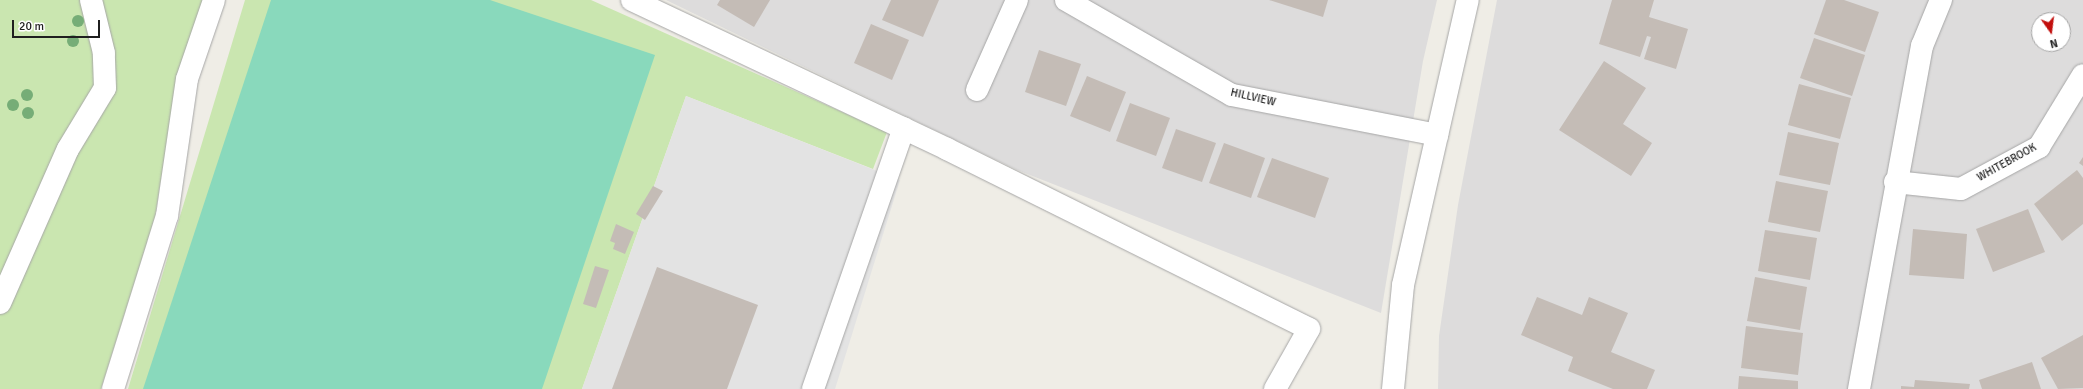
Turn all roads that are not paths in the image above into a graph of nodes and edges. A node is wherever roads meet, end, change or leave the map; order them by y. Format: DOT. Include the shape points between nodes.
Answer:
graph roads {
  1 [pos="91,0"];
  2 [pos="214,0"];
  3 [pos="632,0"];
  4 [pos="1017,0"];
  5 [pos="1066,0"];
  6 [pos="1468,0"];
  7 [pos="1941,0"];
  8 [pos="2083,75"];
  9 [pos="977,90"];
  10 [pos="904,128"];
  11 [pos="1437,135"];
  12 [pos="1895,182"];
  13 [pos="0,303"];
  14 [pos="113,389"];
  15 [pos="813,389"];
  16 [pos="1274,389"];
  17 [pos="1393,389"];
  18 [pos="1858,389"];
  1 -- 13 [label="street" via="104,53 105,88 68,149"];
  2 -- 14 [label="street" via="187,78 167,216"];
  3 -- 10 [label="street"];
  4 -- 9 [label="street"];
  5 -- 11 [label="street, HILLVIEW" via="1232,95"];
  6 -- 11 [label="street"];
  7 -- 12 [label="street" via="1922,46"];
  8 -- 12 [label="street, WHITEBROOK" via="2039,147 1961,188"];
  10 -- 15 [label="street"];
  10 -- 16 [label="street" via="1309,329"];
  11 -- 17 [label="street" via="1403,285"];
  12 -- 18 [label="street"];
}
